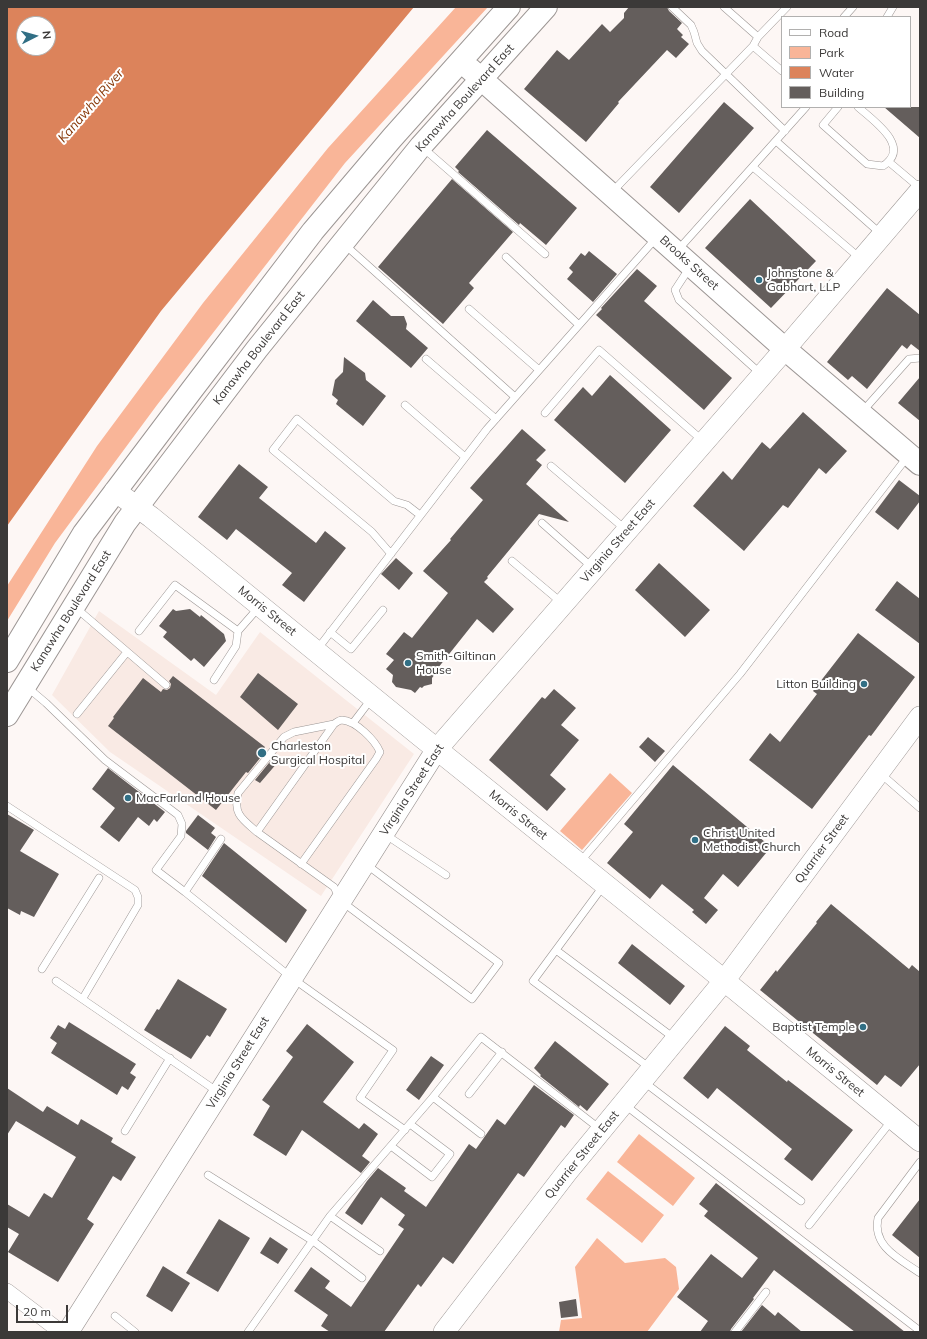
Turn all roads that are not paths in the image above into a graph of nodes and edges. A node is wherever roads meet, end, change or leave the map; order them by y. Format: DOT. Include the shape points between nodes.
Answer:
graph roads {
  1 [pos="509,7"];
  2 [pos="546,7"];
  3 [pos="672,7"];
  4 [pos="724,7"];
  5 [pos="787,7"];
  6 [pos="792,7"];
  7 [pos="853,7"];
  8 [pos="893,7"];
  9 [pos="845,16"];
  10 [pos="888,16"];
  11 [pos="758,37"];
  12 [pos="753,46"];
  13 [pos="460,60"];
  14 [pos="781,71"];
  15 [pos="725,74"];
  16 [pos="482,79"];
  17 [pos="805,108"];
  18 [pos="837,108"];
  19 [pos="859,108"];
  20 [pos="784,131"];
  21 [pos="776,141"];
  22 [pos="421,146"];
  23 [pos="889,162"];
  24 [pos="753,167"];
  25 [pos="920,190"];
  26 [pos="610,193"];
  27 [pos="883,235"];
  28 [pos="658,236"];
  29 [pos="342,243"];
  30 [pos="545,254"];
  31 [pos="506,258"];
  32 [pos="684,259"];
  33 [pos="862,259"];
  34 [pos="469,309"];
  35 [pos="579,325"];
  36 [pos="785,349"];
  37 [pos="920,358"];
  38 [pos="426,359"];
  39 [pos="539,370"];
  40 [pos="762,375"];
  41 [pos="515,397"];
  42 [pos="405,405"];
  43 [pos="545,413"];
  44 [pos="860,413"];
  45 [pos="496,419"];
  46 [pos="704,442"];
  47 [pos="466,457"];
  48 [pos="914,460"];
  49 [pos="551,466"];
  50 [pos="115,491"];
  51 [pos="138,506"];
  52 [pos="420,515"];
  53 [pos="542,523"];
  54 [pos="627,531"];
  55 [pos="391,554"];
  56 [pos="512,561"];
  57 [pos="594,569"];
  58 [pos="563,604"];
  59 [pos="74,606"];
  60 [pos="260,606"];
  61 [pos="383,610"];
  62 [pos="139,631"];
  63 [pos="238,631"];
  64 [pos="330,632"];
  65 [pos="316,651"];
  66 [pos="127,652"];
  67 [pos="7,660"];
  68 [pos="214,680"];
  69 [pos="166,685"];
  70 [pos="25,686"];
  71 [pos="373,697"];
  72 [pos="77,714"];
  73 [pos="7,715"];
  74 [pos="920,717"];
  75 [pos="353,723"];
  76 [pos="334,724"];
  77 [pos="437,750"];
  78 [pos="879,772"];
  79 [pos="7,806"];
  80 [pos="920,808"];
  81 [pos="256,832"];
  82 [pos="384,834"];
  83 [pos="221,839"];
  84 [pos="365,863"];
  85 [pos="301,864"];
  86 [pos="579,864"];
  87 [pos="446,875"];
  88 [pos="99,878"];
  89 [pos="604,884"];
  90 [pos="185,892"];
  91 [pos="341,901"];
  92 [pos="556,950"];
  93 [pos="42,970"];
  94 [pos="292,978"];
  95 [pos="56,981"];
  96 [pos="724,981"];
  97 [pos="83,998"];
  98 [pos="676,1040"];
  99 [pos="502,1052"];
  100 [pos="170,1058"];
  101 [pos="647,1075"];
  102 [pos="220,1093"];
  103 [pos="469,1094"];
  104 [pos="433,1097"];
  105 [pos="624,1104"];
  106 [pos="893,1119"];
  107 [pos="410,1124"];
  108 [pos="405,1130"];
  109 [pos="602,1130"];
  110 [pos="125,1131"];
  111 [pos="482,1134"];
  112 [pos="920,1141"];
  113 [pos="391,1146"];
  114 [pos="920,1162"];
  115 [pos="208,1175"];
  116 [pos="800,1201"];
  117 [pos="330,1216"];
  118 [pos="809,1225"];
  119 [pos="313,1241"];
  120 [pos="380,1251"];
  121 [pos="920,1274"];
  122 [pos="362,1278"];
  123 [pos="7,1291"];
  124 [pos="766,1292"];
  125 [pos="115,1316"];
  126 [pos="920,1331"];
  127 [pos="61,1332"];
  128 [pos="68,1332"];
  129 [pos="135,1332"];
  130 [pos="248,1332"];
  131 [pos="444,1332"];
  132 [pos="735,1332"];
  1 -- 13 [label="main road"];
  2 -- 16 [label="main road, Kanawha Boulevard East"];
  3 -- 15 [label="lane" via="691,25 702,51"];
  4 -- 11 [label="lane"];
  5 -- 6 [label="lane" via="790,10"];
  5 -- 11 [label="lane"];
  7 -- 9 [label="lane"];
  8 -- 10 [label="lane"];
  11 -- 12 [label="lane"];
  12 -- 14 [label="lane"];
  12 -- 15 [label="lane"];
  13 -- 16 [label="main road, Brooks Street"];
  13 -- 50 [label="main road" via="313,232"];
  15 -- 20 [label="lane"];
  15 -- 26 [label="lane"];
  16 -- 22 [label="main road, Kanawha Boulevard East"];
  16 -- 26 [label="main road, Brooks Street"];
  17 -- 20 [label="lane"];
  18 -- 23 [label="lane" via="823,125 867,164 883,166"];
  19 -- 23 [label="lane" via="890,136 894,146"];
  20 -- 21 [label="lane"];
  21 -- 24 [label="lane"];
  21 -- 27 [label="lane"];
  22 -- 29 [label="main road, Kanawha Boulevard East"];
  22 -- 30 [label="lane"];
  23 -- 25 [label="lane"];
  24 -- 32 [label="lane"];
  24 -- 33 [label="lane"];
  25 -- 27 [label="main road, Virginia Street East"];
  26 -- 28 [label="main road, Brooks Street"];
  27 -- 33 [label="main road, Virginia Street East"];
  28 -- 32 [label="main road, Brooks Street"];
  28 -- 35 [label="lane"];
  29 -- 41 [label="lane"];
  29 -- 51 [label="main road, Kanawha Boulevard East" via="257,349"];
  31 -- 35 [label="lane"];
  32 -- 36 [label="main road, Brooks Street"];
  32 -- 40 [label="lane" via="675,290 678,300"];
  33 -- 36 [label="main road, Virginia Street East"];
  34 -- 39 [label="lane"];
  35 -- 39 [label="lane"];
  36 -- 40 [label="main road, Virginia Street East"];
  36 -- 44 [label="main road, Brooks Street"];
  37 -- 44 [label="lane" via="909,359"];
  38 -- 45 [label="lane"];
  39 -- 41 [label="lane"];
  40 -- 46 [label="main road, Virginia Street East"];
  41 -- 45 [label="lane"];
  42 -- 47 [label="lane"];
  43 -- 46 [label="lane" via="599,350"];
  44 -- 48 [label="main road, Brooks Street"];
  45 -- 47 [label="lane"];
  46 -- 54 [label="main road, Virginia Street East"];
  47 -- 52 [label="lane"];
  48 -- 86 [label="lane" via="740,674"];
  49 -- 54 [label="lane"];
  50 -- 51 [label="main road, Morris Street"];
  50 -- 67 [label="main road" via="84,533"];
  51 -- 59 [label="main road, Kanawha Boulevard East"];
  51 -- 60 [label="main road, Morris Street"];
  52 -- 55 [label="lane"];
  52 -- 55 [label="lane" via="407,505 394,500 297,419 273,450 372,532"];
  53 -- 57 [label="lane"];
  54 -- 57 [label="main road, Virginia Street East"];
  55 -- 64 [label="lane"];
  56 -- 58 [label="lane"];
  57 -- 58 [label="main road, Virginia Street East"];
  58 -- 77 [label="main road, Virginia Street East"];
  59 -- 66 [label="lane"];
  59 -- 70 [label="main road, Kanawha Boulevard East"];
  60 -- 63 [label="lane"];
  60 -- 65 [label="main road, Morris Street"];
  61 -- 64 [label="lane" via="351,649"];
  62 -- 63 [label="lane" via="175,585"];
  63 -- 68 [label="lane" via="236,646"];
  64 -- 65 [label="lane"];
  65 -- 71 [label="main road, Morris Street"];
  66 -- 69 [label="lane"];
  66 -- 72 [label="lane"];
  70 -- 73 [label="main road, Kanawha Boulevard East"];
  70 -- 90 [label="lane" via="106,760 178,815 182,824 181,836 156,870"];
  71 -- 75 [label="lane"];
  71 -- 77 [label="main road, Morris Street"];
  74 -- 78 [label="main road, Quarrier Street"];
  75 -- 76 [label="lane" via="342,720"];
  75 -- 85 [label="lane" via="373,739 380,752"];
  76 -- 81 [label="lane"];
  76 -- 81 [label="lane" via="294,732 284,737 238,793 236,803 240,817"];
  77 -- 82 [label="main road, Virginia Street East"];
  77 -- 86 [label="main road, Morris Street"];
  78 -- 80 [label="lane"];
  78 -- 96 [label="main road, Quarrier Street"];
  79 -- 97 [label="lane" via="135,890 138,897 138,905"];
  81 -- 85 [label="lane"];
  82 -- 84 [label="main road, Virginia Street East"];
  82 -- 87 [label="lane"];
  83 -- 90 [label="lane"];
  84 -- 91 [label="main road, Virginia Street East"];
  84 -- 91 [label="lane" via="499,963 472,999"];
  85 -- 91 [label="lane" via="334,887"];
  86 -- 89 [label="main road, Morris Street"];
  88 -- 93 [label="lane"];
  89 -- 92 [label="lane"];
  89 -- 96 [label="main road, Morris Street"];
  90 -- 94 [label="lane"];
  91 -- 94 [label="main road, Virginia Street East"];
  92 -- 98 [label="lane"];
  92 -- 101 [label="lane" via="533,981"];
  94 -- 102 [label="main road, Virginia Street East"];
  94 -- 108 [label="lane" via="393,1050 360,1098"];
  95 -- 97 [label="lane"];
  96 -- 98 [label="main road, Quarrier Street East"];
  96 -- 106 [label="main road, Morris Street"];
  97 -- 100 [label="lane"];
  98 -- 101 [label="main road, Quarrier Street East"];
  99 -- 103 [label="lane"];
  99 -- 104 [label="lane" via="481,1036"];
  99 -- 109 [label="lane"];
  100 -- 102 [label="lane"];
  100 -- 110 [label="lane"];
  101 -- 105 [label="main road, Quarrier Street East"];
  101 -- 116 [label="lane"];
  102 -- 128 [label="main road, Virginia Street East"];
  104 -- 107 [label="lane"];
  104 -- 111 [label="lane"];
  105 -- 109 [label="main road, Quarrier Street East"];
  105 -- 126 [label="lane"];
  106 -- 112 [label="main road, Morris Street"];
  106 -- 118 [label="lane"];
  107 -- 108 [label="lane"];
  107 -- 113 [label="lane" via="450,1154 432,1177"];
  108 -- 113 [label="lane"];
  109 -- 131 [label="main road, Quarrier Street East"];
  113 -- 117 [label="lane"];
  114 -- 121 [label="lane" via="878,1218 876,1227 878,1238 884,1247"];
  115 -- 119 [label="lane"];
  117 -- 119 [label="lane"];
  117 -- 120 [label="lane"];
  119 -- 122 [label="lane"];
  119 -- 130 [label="lane"];
  123 -- 127 [label="street"];
  124 -- 132 [label="lane"];
  125 -- 129 [label="lane"];
}
